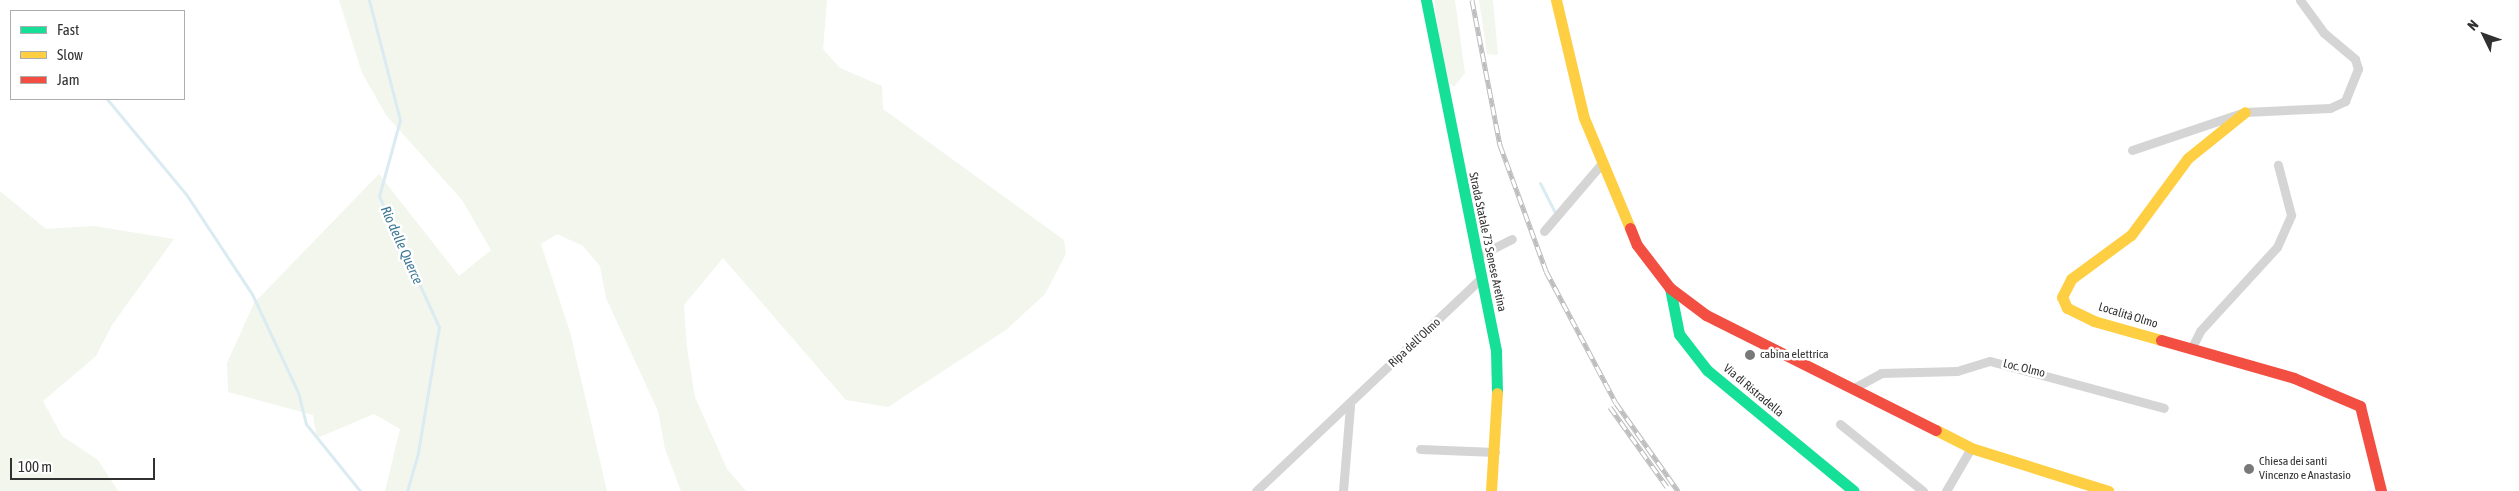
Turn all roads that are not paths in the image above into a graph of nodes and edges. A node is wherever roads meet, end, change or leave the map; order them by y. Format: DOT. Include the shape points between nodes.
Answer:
graph roads {
  1 [pos="1426,0"];
  2 [pos="1556,0"];
  3 [pos="2300,0"];
  4 [pos="2245,112"];
  5 [pos="2132,150"];
  6 [pos="1603,162"];
  7 [pos="2278,165"];
  8 [pos="1544,231"];
  9 [pos="1512,239"];
  10 [pos="1476,257"];
  11 [pos="1480,279"];
  12 [pos="1670,288"];
  13 [pos="2191,349"];
  14 [pos="1856,387"];
  15 [pos="1350,405"];
  16 [pos="2164,408"];
  17 [pos="1840,424"];
  18 [pos="1971,448"];
  19 [pos="1420,449"];
  20 [pos="1495,452"];
  21 [pos="1256,491"];
  22 [pos="1344,491"];
  23 [pos="1491,491"];
  24 [pos="1854,491"];
  25 [pos="1923,491"];
  26 [pos="1946,491"];
  27 [pos="2108,491"];
  28 [pos="2381,491"];
  1 -- 10 [label="main road, Strada Statale 73 Senese Aretina"];
  2 -- 6 [label="main road" via="1579,101"];
  3 -- 4 [label="street" via="2324,33 2355,59 2352,88 2345,101 2330,108"];
  4 -- 5 [label="street"];
  4 -- 13 [label="main road, Località Olmo" via="2188,158 2131,235 2113,253 2071,279 2062,296 2067,308 2078,315"];
  6 -- 8 [label="street"];
  6 -- 12 [label="main road" via="1637,245 1653,272"];
  7 -- 13 [label="street" via="2291,215 2277,247 2200,331"];
  9 -- 10 [label="street"];
  10 -- 11 [label="main road, Strada Statale 73 Senese Aretina"];
  11 -- 15 [label="street, Ripa dell'Olmo"];
  11 -- 20 [label="main road, Strada Statale 73 Senese Aretina" via="1496,351"];
  12 -- 14 [label="main road" via="1706,315"];
  12 -- 24 [label="main road, Via di Ristradella" via="1668,301 1679,334 1707,370"];
  13 -- 28 [label="main road, Località Olmo" via="2294,378 2360,406"];
  14 -- 16 [label="street, Loc. Olmo" via="1881,372 1957,371 1990,361"];
  14 -- 18 [label="main road"];
  15 -- 21 [label="street, Ripa dell'Olmo"];
  15 -- 22 [label="street"];
  17 -- 25 [label="street"];
  18 -- 26 [label="street"];
  18 -- 27 [label="main road"];
  19 -- 20 [label="street"];
  20 -- 23 [label="main road, Strada Statale 73 Senese Aretina"];
}
